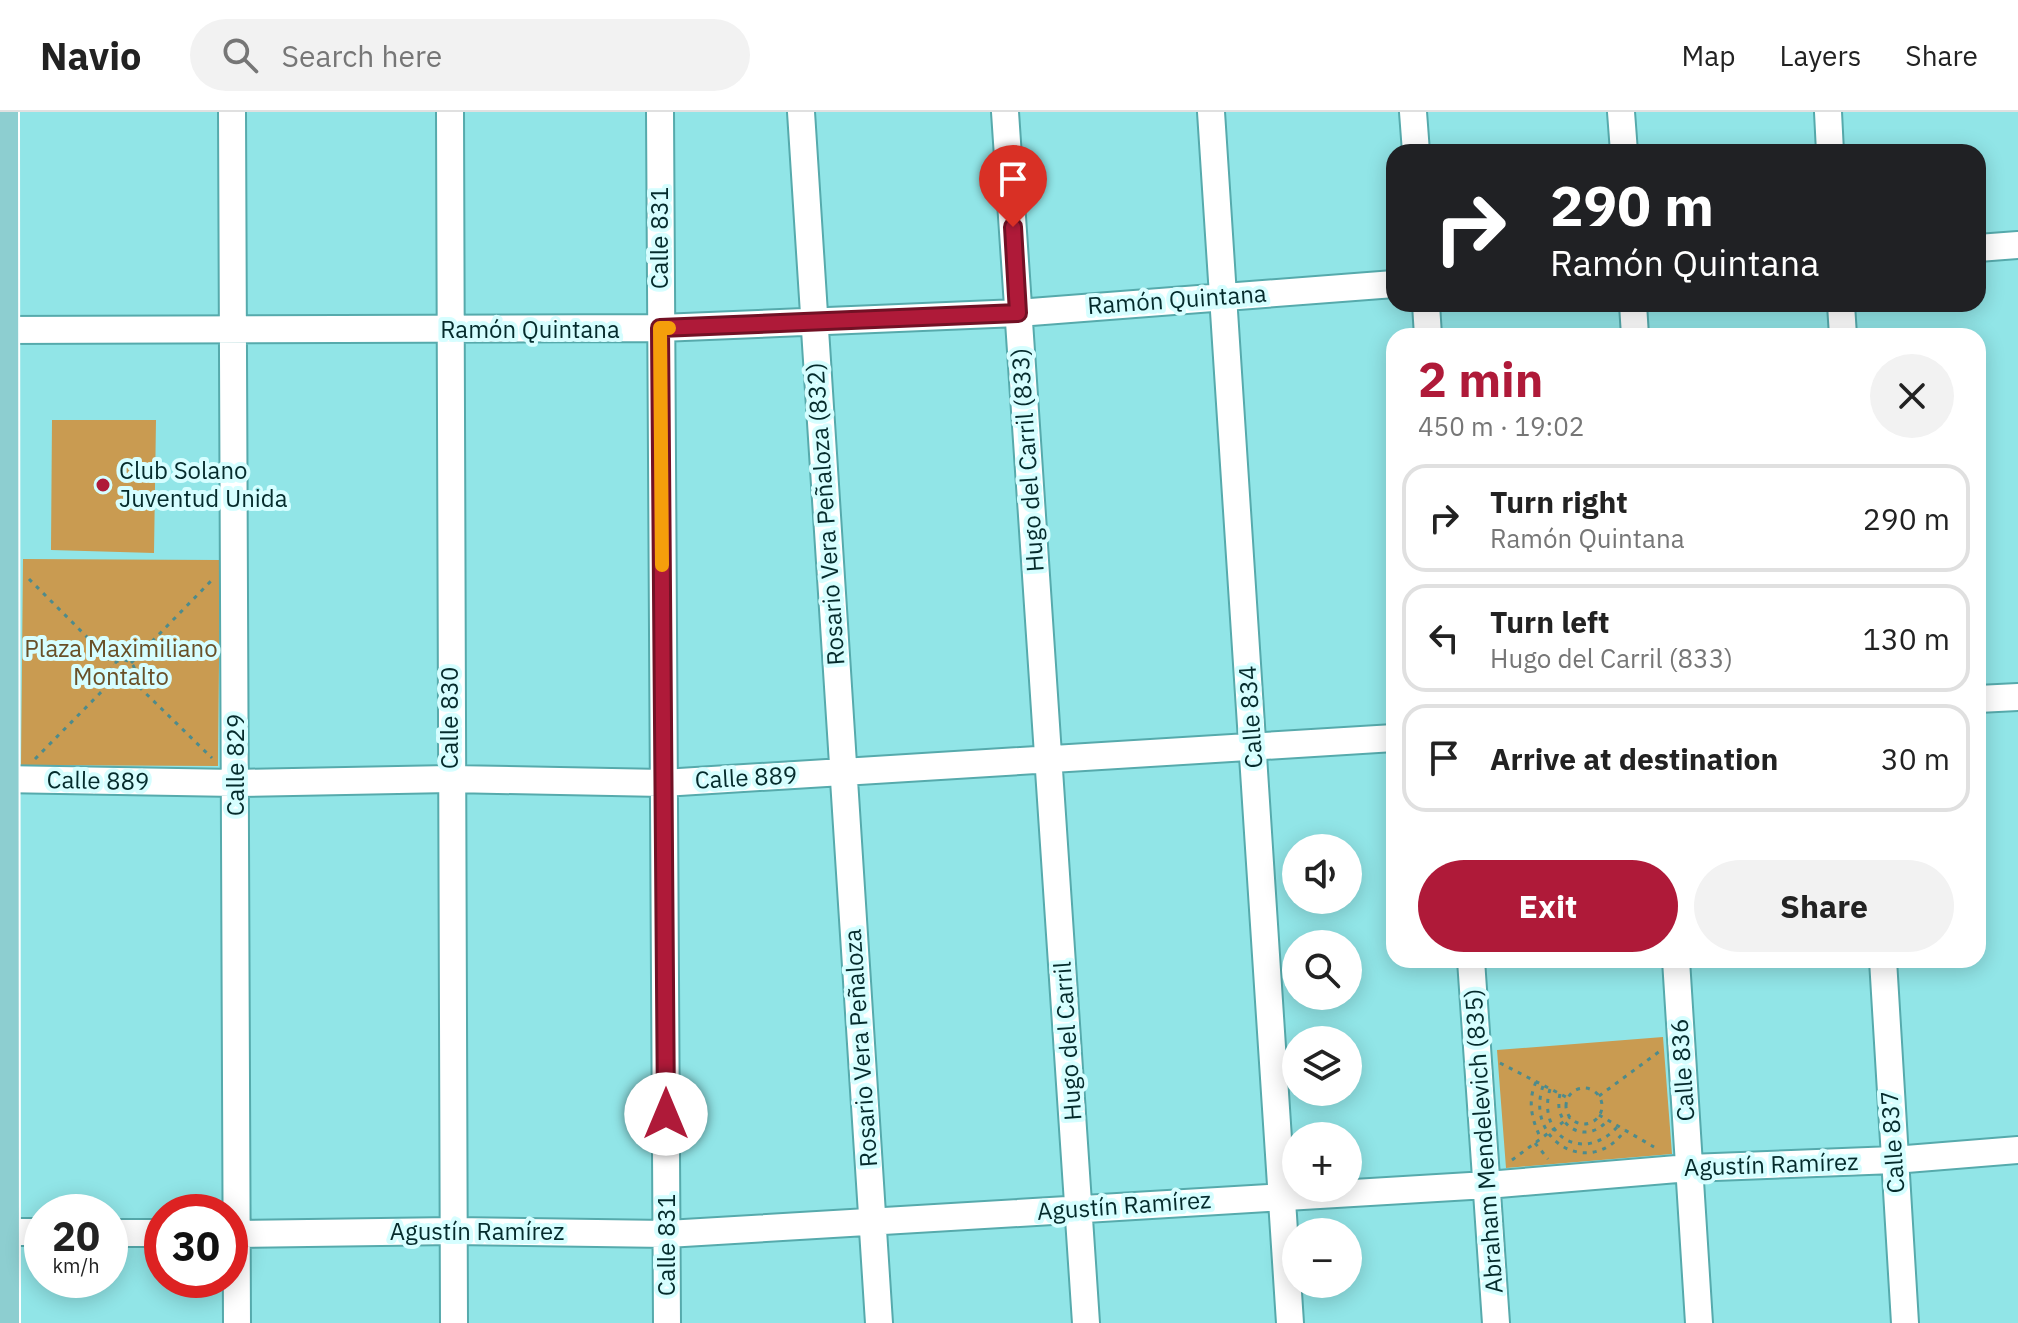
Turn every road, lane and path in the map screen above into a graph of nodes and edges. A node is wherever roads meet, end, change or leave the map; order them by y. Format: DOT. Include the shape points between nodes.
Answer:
graph roads {
  1 [pos="2,112"];
  2 [pos="232,112"];
  3 [pos="450,112"];
  4 [pos="660,112"];
  5 [pos="801,112"];
  6 [pos="1005,112"];
  7 [pos="1211,112"];
  8 [pos="1413,112"];
  9 [pos="1621,112"];
  10 [pos="1828,112"];
  11 [pos="1415,144"];
  12 [pos="1623,144"];
  13 [pos="1830,144"];
  14 [pos="2018,245"];
  15 [pos="1986,247"];
  16 [pos="1386,285"];
  17 [pos="1223,296"];
  18 [pos="1018,313"];
  19 [pos="814,322"];
  20 [pos="660,328"];
  21 [pos="1,330"];
  22 [pos="232,330"];
  23 [pos="452,330"];
  24 [pos="2,552"];
  25 [pos="234,558"];
  26 [pos="131,663"];
  27 [pos="114,664"];
  28 [pos="114,679"];
  29 [pos="132,680"];
  30 [pos="2018,697"];
  31 [pos="1986,699"];
  32 [pos="1386,739"];
  33 [pos="1253,747"];
  34 [pos="1050,759"];
  35 [pos="843,772"];
  36 [pos="5,779"];
  37 [pos="450,779"];
  38 [pos="236,783"];
  39 [pos="663,783"];
  40 [pos="1472,968"];
  41 [pos="1677,968"];
  42 [pos="1883,968"];
  43 [pos="1681,1036"];
  44 [pos="1478,1051"];
  45 [pos="1536,1082"];
  46 [pos="1543,1086"];
  47 [pos="1550,1089"];
  48 [pos="1560,1094"];
  49 [pos="1599,1096"];
  50 [pos="1568,1098"];
  51 [pos="1599,1115"];
  52 [pos="1570,1117"];
  53 [pos="1608,1120"];
  54 [pos="1564,1123"];
  55 [pos="1618,1126"];
  56 [pos="1554,1129"];
  57 [pos="1625,1130"];
  58 [pos="1548,1134"];
  59 [pos="1541,1139"];
  60 [pos="2018,1150"];
  61 [pos="1894,1160"];
  62 [pos="1689,1168"];
  63 [pos="1487,1182"];
  64 [pos="1362,1191"];
  65 [pos="234,1194"];
  66 [pos="1282,1196"];
  67 [pos="1282,1202"];
  68 [pos="1079,1209"];
  69 [pos="873,1220"];
  70 [pos="453,1231"];
  71 [pos="2,1232"];
  72 [pos="24,1232"];
  73 [pos="248,1234"];
  74 [pos="667,1234"];
  75 [pos="236,1298"];
  76 [pos="3,1323"];
  77 [pos="237,1323"];
  78 [pos="454,1323"];
  79 [pos="667,1323"];
  80 [pos="879,1323"];
  81 [pos="1086,1323"];
  82 [pos="1290,1323"];
  83 [pos="1496,1323"];
  84 [pos="1699,1323"];
  85 [pos="1905,1323"];
  1 -- 21 [label="main road"];
  2 -- 22 [label="street, Calle 829"];
  3 -- 23 [label="street, Calle 830"];
  4 -- 20 [label="street, Calle 831"];
  5 -- 19 [label="street, Rosario Vera Peñaloza (832)"];
  6 -- 18 [label="street, Hugo del Carril (833)"];
  7 -- 17 [label="street, Calle 834"];
  8 -- 11 [label="street"];
  9 -- 12 [label="street"];
  10 -- 13 [label="street"];
  14 -- 15 [label="street"];
  16 -- 17 [label="street, Ramón Quintana"];
  17 -- 18 [label="street, Ramón Quintana"];
  17 -- 33 [label="street, Calle 834"];
  18 -- 19 [label="street, Ramón Quintana"];
  18 -- 34 [label="street, Hugo del Carril (833)"];
  19 -- 20 [label="street, Ramón Quintana"];
  19 -- 35 [label="street, Rosario Vera Peñaloza (832)"];
  20 -- 23 [label="street, Ramón Quintana"];
  20 -- 39 [label="street, Calle 831"];
  21 -- 22 [label="street, Ramón Quintana"];
  21 -- 24 [label="main road"];
  22 -- 23 [label="street, Ramón Quintana"];
  22 -- 25 [label="street, Calle 829"];
  23 -- 37 [label="street, Calle 830"];
  24 -- 27 [label="path"];
  24 -- 36 [label="main road"];
  25 -- 26 [label="path"];
  25 -- 38 [label="street, Calle 829"];
  26 -- 27 [label="path"];
  26 -- 29 [label="path"];
  27 -- 28 [label="path"];
  28 -- 29 [label="path"];
  28 -- 36 [label="path"];
  29 -- 38 [label="path"];
  30 -- 31 [label="street"];
  32 -- 33 [label="street, Calle 889"];
  33 -- 34 [label="street, Calle 889"];
  33 -- 66 [label="street, Calle 834"];
  34 -- 35 [label="street, Calle 889"];
  34 -- 68 [label="street, Hugo del Carril"];
  35 -- 39 [label="street, Calle 889"];
  35 -- 69 [label="street, Rosario Vera Peñaloza"];
  36 -- 38 [label="street, Calle 889"];
  36 -- 71 [label="main road"];
  37 -- 38 [label="street, Calle 889"];
  37 -- 39 [label="street, Calle 889"];
  37 -- 70 [label="street, Calle 830"];
  38 -- 65 [label="street, Calle 829"];
  39 -- 74 [label="street, Calle 831"];
  40 -- 44 [label="street, Abraham Mendelevich (835)"];
  41 -- 43 [label="street, Calle 836"];
  42 -- 61 [label="street, Calle 837"];
  43 -- 49 [label="path"];
  43 -- 62 [label="street, Calle 836"];
  44 -- 45 [label="path"];
  44 -- 63 [label="street, Abraham Mendelevich (835)"];
  45 -- 46 [label="path"];
  45 -- 59 [label="path" via="1531,1105"];
  46 -- 47 [label="path"];
  46 -- 58 [label="path" via="1539,1116"];
  47 -- 48 [label="path"];
  47 -- 56 [label="path" via="1547,1115"];
  48 -- 50 [label="path"];
  48 -- 54 [label="path" via="1557,1104"];
  49 -- 50 [label="path" via="1584,1088"];
  49 -- 51 [label="path"];
  50 -- 52 [label="path"];
  51 -- 52 [label="path" via="1587,1123"];
  51 -- 53 [label="path"];
  52 -- 54 [label="path"];
  53 -- 54 [label="path" via="1585,1133"];
  53 -- 55 [label="path"];
  54 -- 56 [label="path"];
  55 -- 56 [label="path" via="1599,1142 1586,1145 1573,1143"];
  55 -- 57 [label="path"];
  56 -- 58 [label="path"];
  57 -- 58 [label="path" via="1611,1145 1582,1153"];
  57 -- 62 [label="path"];
  58 -- 59 [label="path"];
  59 -- 63 [label="path"];
  60 -- 61 [label="street, Agustín Ramírez"];
  61 -- 62 [label="street, Agustín Ramírez"];
  61 -- 85 [label="street, Calle 837"];
  62 -- 63 [label="street, Agustín Ramírez"];
  62 -- 84 [label="street, Calle 836"];
  63 -- 64 [label="street, Agustín Ramírez"];
  63 -- 83 [label="street, Abraham Mendelevich (835)"];
  66 -- 68 [label="street, Agustín Ramírez"];
  67 -- 82 [label="street, Calle 834"];
  68 -- 69 [label="street, Agustín Ramírez"];
  68 -- 81 [label="street, Hugo del Carril"];
  69 -- 74 [label="street, Agustín Ramírez"];
  69 -- 80 [label="street, Rosario Vera Peñaloza"];
  70 -- 73 [label="street, Agustín Ramírez"];
  70 -- 74 [label="street, Agustín Ramírez"];
  70 -- 78 [label="street, Calle 830"];
  71 -- 72 [label="street"];
  71 -- 76 [label="main road"];
  74 -- 79 [label="street, Calle 831"];
  75 -- 77 [label="street, Calle 829"];
}
